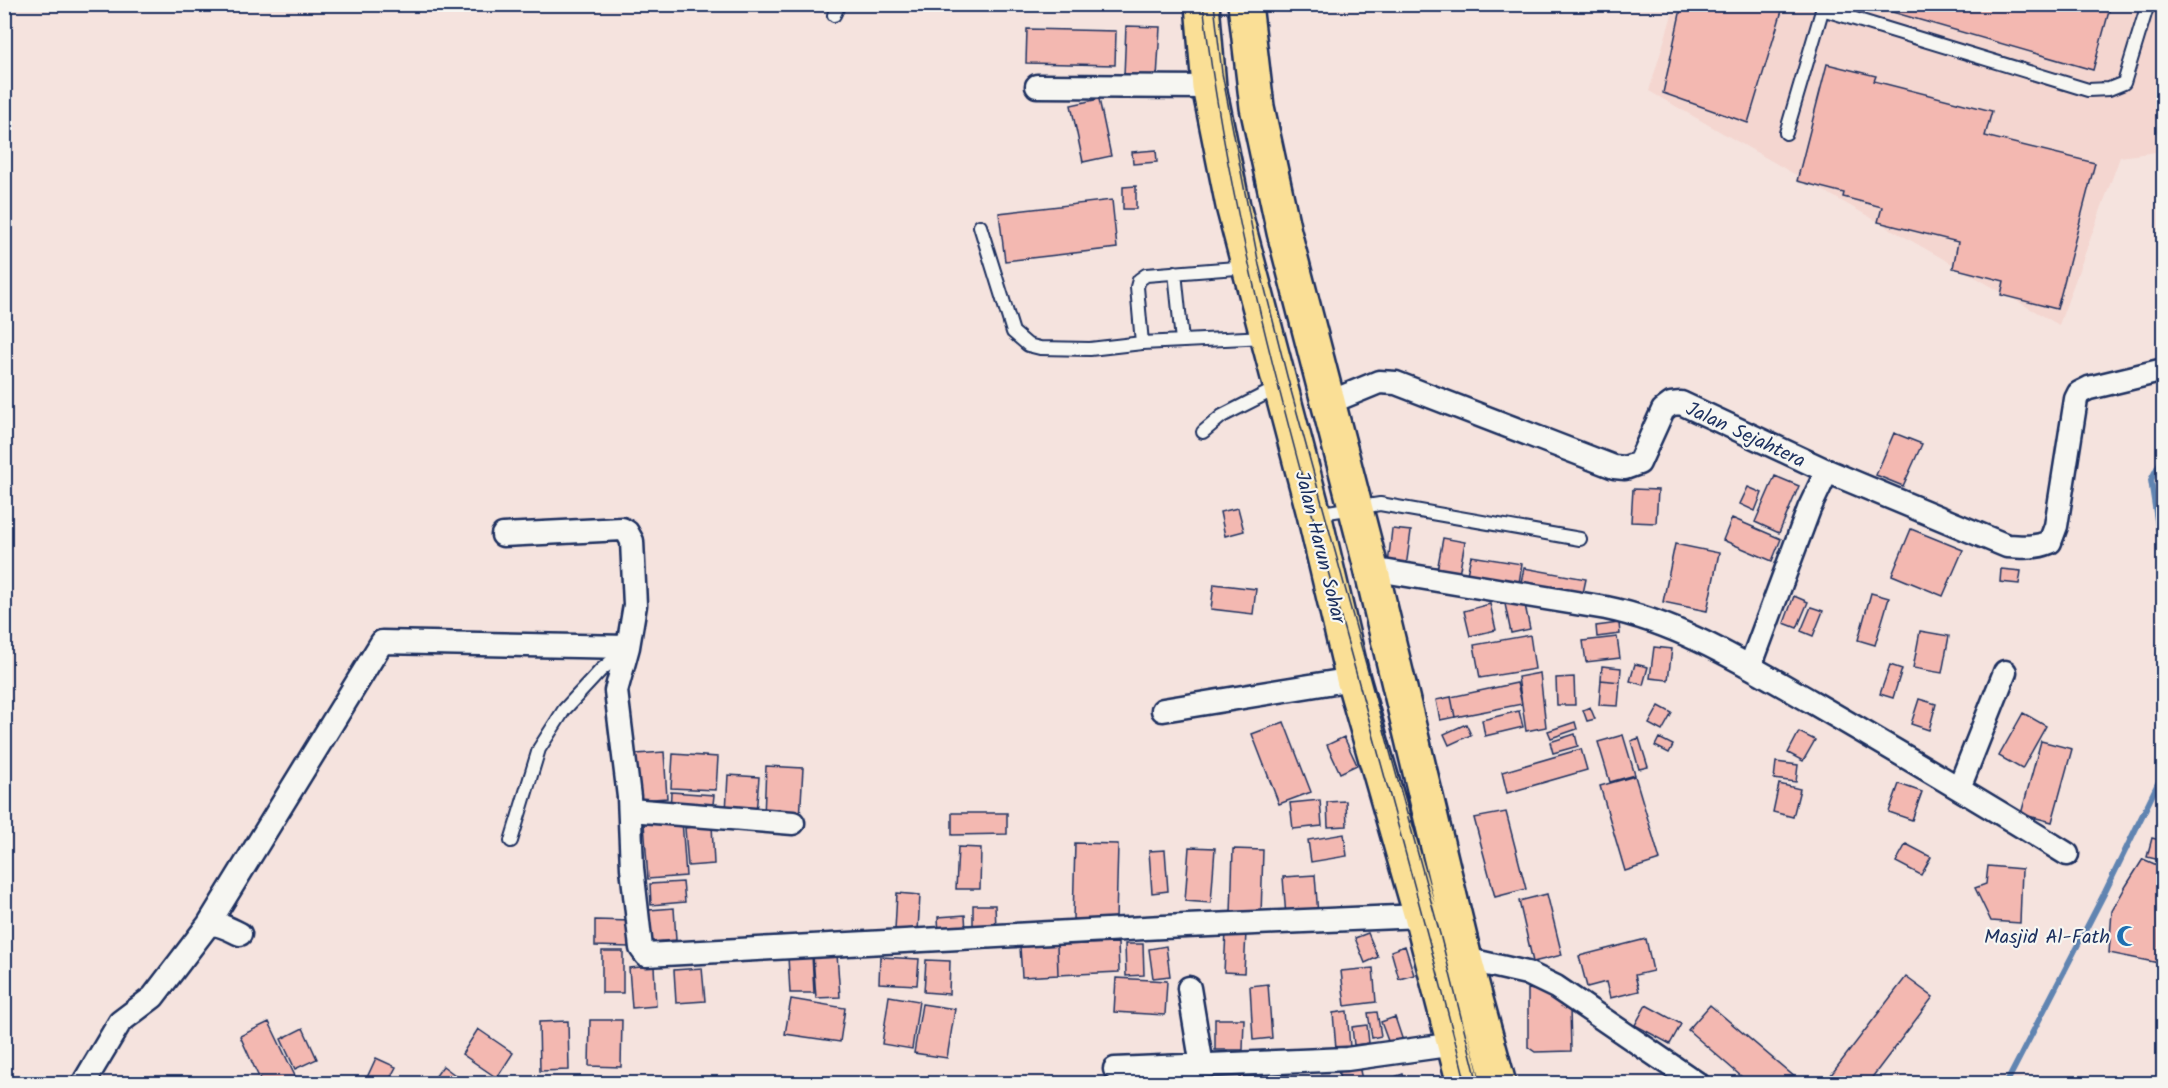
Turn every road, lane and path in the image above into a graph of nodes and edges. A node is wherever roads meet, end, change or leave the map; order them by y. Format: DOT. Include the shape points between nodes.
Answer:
graph roads {
  1 [pos="1202,4"];
  2 [pos="1245,4"];
  3 [pos="2148,4"];
  4 [pos="1823,7"];
  5 [pos="1037,86"];
  6 [pos="1209,87"];
  7 [pos="1786,133"];
  8 [pos="980,226"];
  9 [pos="1249,267"];
  10 [pos="1175,272"];
  11 [pos="1267,337"];
  12 [pos="1182,341"];
  13 [pos="1142,344"];
  14 [pos="2163,370"];
  15 [pos="1280,387"];
  16 [pos="1328,403"];
  17 [pos="1203,432"];
  18 [pos="1827,471"];
  19 [pos="1354,506"];
  20 [pos="1314,514"];
  21 [pos="503,535"];
  22 [pos="1580,539"];
  23 [pos="1371,569"];
  24 [pos="628,647"];
  25 [pos="1750,667"];
  26 [pos="2005,672"];
  27 [pos="1353,679"];
  28 [pos="1163,710"];
  29 [pos="1959,788"];
  30 [pos="630,810"];
  31 [pos="793,823"];
  32 [pos="511,841"];
  33 [pos="2067,854"];
  34 [pos="1421,916"];
  35 [pos="208,925"];
  36 [pos="240,934"];
  37 [pos="1465,959"];
  38 [pos="1189,988"];
  39 [pos="1455,1044"];
  40 [pos="1202,1066"];
  41 [pos="1114,1069"];
  42 [pos="83,1083"];
  43 [pos="1464,1083"];
  44 [pos="1499,1083"];
  45 [pos="1698,1083"];
  1 -- 6 [label="highway, Jalan Harun Sohar"];
  2 -- 16 [label="highway" via="1257,106 1284,232"];
  3 -- 4 [label="lane" via="2124,83 2109,89 2088,90"];
  4 -- 7 [label="lane"];
  5 -- 6 [label="street"];
  6 -- 9 [label="highway, Jalan Harun Sohar"];
  8 -- 13 [label="lane" via="1018,338 1040,348"];
  9 -- 10 [label="lane"];
  9 -- 11 [label="highway, Jalan Harun Sohar"];
  10 -- 12 [label="lane"];
  10 -- 13 [label="lane" via="1146,275 1139,280"];
  11 -- 12 [label="lane"];
  11 -- 15 [label="highway, Jalan Harun Sohar"];
  12 -- 13 [label="lane"];
  14 -- 18 [label="street, Jalan Sejahtera" via="2079,393 2056,526 2050,542 2042,545 2007,546"];
  15 -- 17 [label="lane" via="1222,416"];
  15 -- 20 [label="highway, Jalan Harun Sohar"];
  16 -- 18 [label="street, Jalan Sejahtera" via="1379,382 1396,383 1625,468 1640,463 1663,410 1681,403"];
  16 -- 19 [label="highway"];
  18 -- 25 [label="street"];
  19 -- 20 [label="lane"];
  19 -- 22 [label="lane" via="1380,504"];
  19 -- 23 [label="highway"];
  20 -- 27 [label="highway, Jalan Harun Sohar"];
  21 -- 24 [label="street" via="622,529 627,532 632,541 635,605"];
  23 -- 25 [label="street" via="1635,614"];
  23 -- 37 [label="highway"];
  24 -- 30 [label="street" via="616,691"];
  24 -- 32 [label="lane" via="564,710 539,749"];
  24 -- 35 [label="street" via="382,642"];
  25 -- 29 [label="street"];
  26 -- 29 [label="street"];
  27 -- 28 [label="street"];
  27 -- 34 [label="highway, Jalan Harun Sohar"];
  29 -- 33 [label="street"];
  30 -- 31 [label="street"];
  30 -- 34 [label="street" via="641,948 652,956"];
  34 -- 39 [label="highway, Jalan Harun Sohar"];
  35 -- 36 [label="street" via="221,925"];
  35 -- 42 [label="street" via="153,997 120,1022"];
  37 -- 44 [label="highway"];
  37 -- 45 [label="street" via="1527,973 1556,987"];
  38 -- 40 [label="street"];
  39 -- 40 [label="street" via="1347,1059"];
  39 -- 43 [label="highway, Jalan Harun Sohar"];
  40 -- 41 [label="street"];
}
